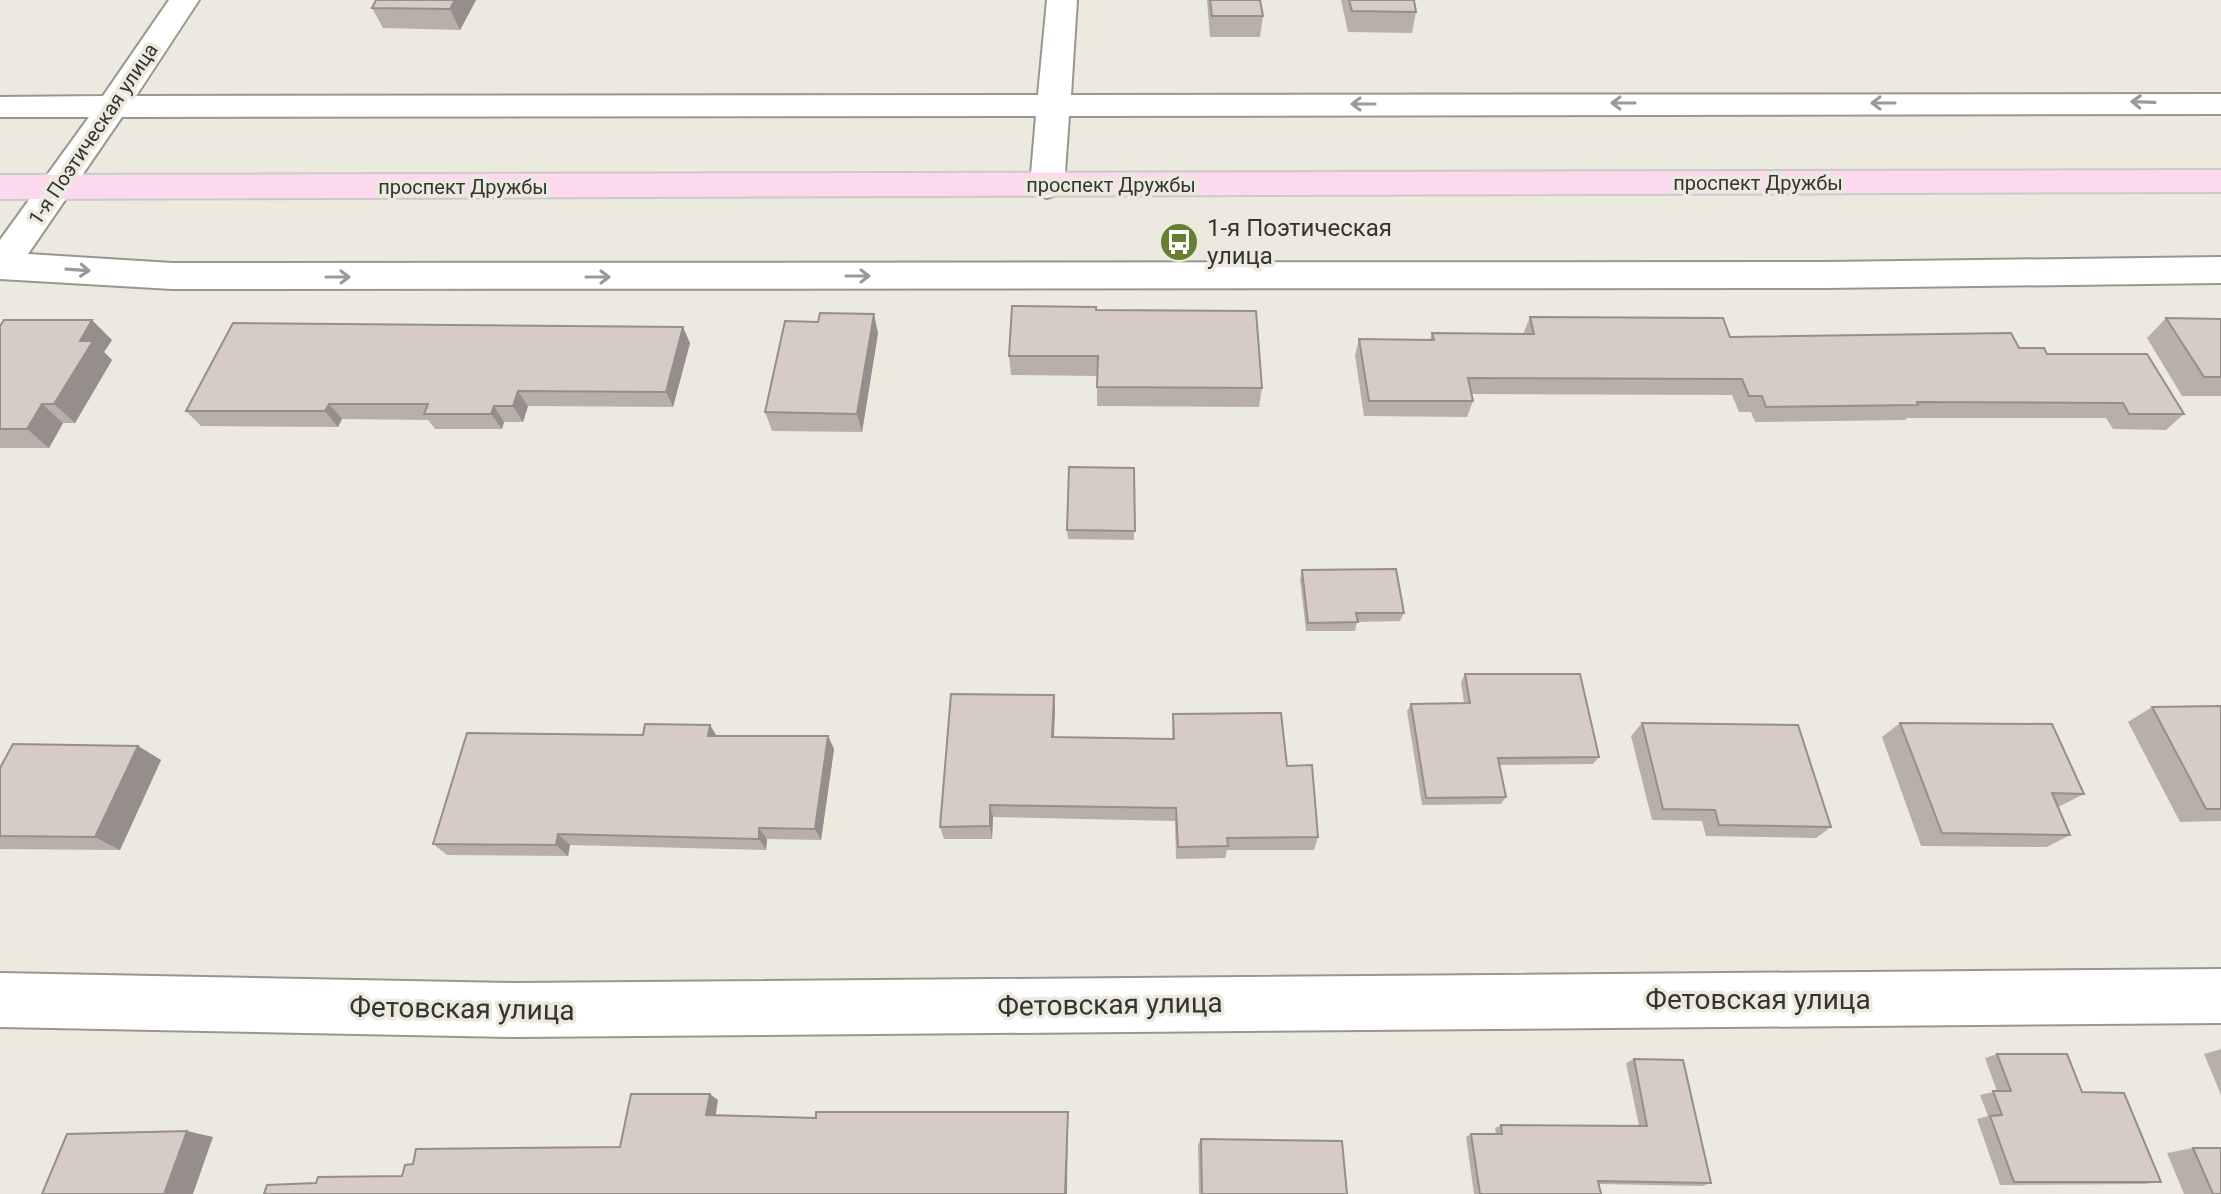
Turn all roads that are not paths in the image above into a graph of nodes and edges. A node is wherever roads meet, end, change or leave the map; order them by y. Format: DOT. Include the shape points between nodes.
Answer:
graph roads {
  1 [pos="184,0"];
  2 [pos="1062,0"];
  3 [pos="2221,104"];
  4 [pos="1053,105"];
  5 [pos="113,106"];
  6 [pos="0,107"];
  7 [pos="2221,181"];
  8 [pos="1047,186"];
  9 [pos="0,187"];
  10 [pos="59,187"];
  11 [pos="0,266"];
  12 [pos="2221,270"];
  13 [pos="2221,996"];
  14 [pos="0,1000"];
  1 -- 5 [label="street, 1-я Поэтическая улица"];
  2 -- 4 [label="street"];
  3 -- 4 [label="street, one-way"];
  4 -- 5 [label="street"];
  4 -- 8 [label="street"];
  5 -- 6 [label="street"];
  5 -- 10 [label="street, 1-я Поэтическая улица"];
  7 -- 8 [label="main road, проспект Дружбы"];
  8 -- 10 [label="main road, проспект Дружбы"];
  9 -- 10 [label="main road, проспект Дружбы"];
  10 -- 11 [label="street, 1-я Поэтическая улица"];
  11 -- 12 [label="street, one-way" via="251,277"];
  13 -- 14 [label="street, Фетовская улица" via="515,1010"];
}
